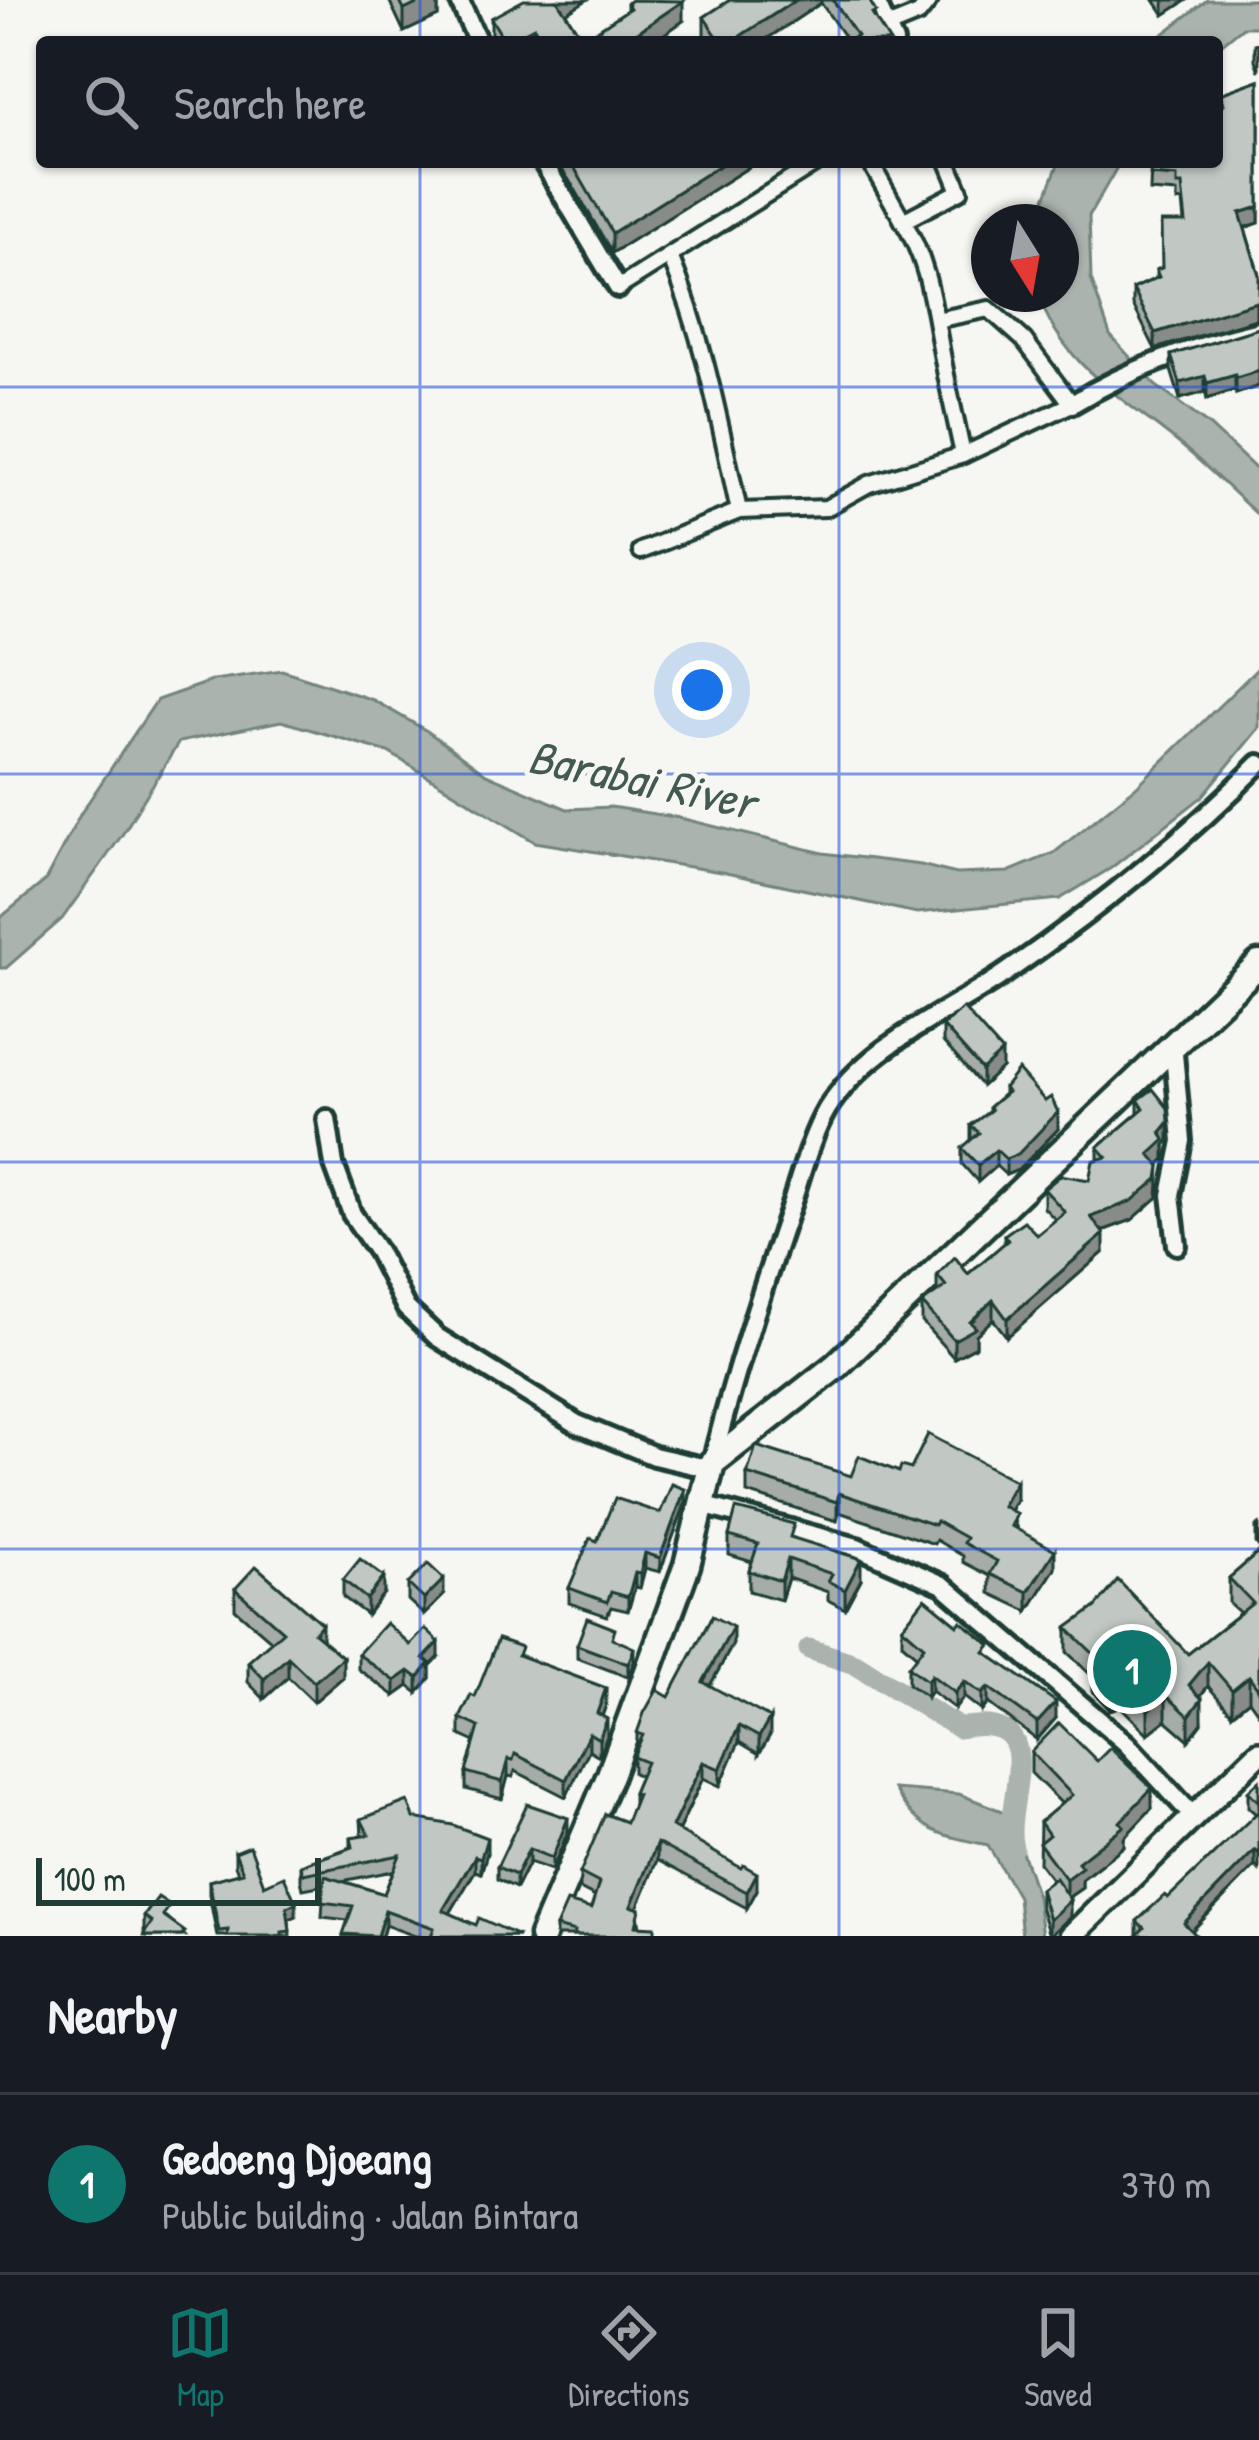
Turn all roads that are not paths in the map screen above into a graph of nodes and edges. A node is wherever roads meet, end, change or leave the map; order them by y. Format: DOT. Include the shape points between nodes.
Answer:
graph roads {
  1 [pos="459,0"];
  2 [pos="875,0"];
  3 [pos="930,0"];
  4 [pos="891,34"];
  5 [pos="475,36"];
  6 [pos="546,168"];
  7 [pos="809,168"];
  8 [pos="873,168"];
  9 [pos="950,168"];
  10 [pos="903,220"];
  11 [pos="670,256"];
  12 [pos="618,288"];
  13 [pos="936,320"];
  14 [pos="1259,331"];
  15 [pos="1072,404"];
  16 [pos="963,454"];
  17 [pos="740,511"];
  18 [pos="641,551"];
  19 [pos="1259,764"];
  20 [pos="1259,964"];
  21 [pos="1173,1042"];
  22 [pos="327,1119"];
  23 [pos="1177,1245"];
  24 [pos="711,1466"];
  25 [pos="702,1505"];
  26 [pos="1259,1753"];
  27 [pos="1193,1816"];
  28 [pos="542,1936"];
  29 [pos="1071,1936"];
  1 -- 5 [label="street"];
  2 -- 4 [label="street"];
  3 -- 4 [label="street"];
  6 -- 12 [label="street"];
  7 -- 11 [label="street"];
  8 -- 10 [label="street"];
  9 -- 10 [label="street" via="960,191"];
  10 -- 13 [label="street" via="928,271"];
  11 -- 12 [label="street"];
  11 -- 17 [label="street" via="708,368"];
  13 -- 15 [label="street" via="989,309"];
  13 -- 16 [label="street"];
  14 -- 15 [label="street" via="1193,347"];
  15 -- 16 [label="street"];
  16 -- 17 [label="street" via="869,484 826,508"];
  17 -- 18 [label="street"];
  19 -- 24 [label="street" via="1084,918 891,1043 826,1111 736,1366"];
  20 -- 21 [label="main road"];
  21 -- 23 [label="street" via="1182,1141 1172,1196"];
  21 -- 24 [label="main road" via="836,1366"];
  22 -- 24 [label="street" via="352,1214 406,1308 437,1337 577,1424 654,1456"];
  24 -- 25 [label="main road"];
  25 -- 27 [label="street" via="856,1547 943,1585 1127,1744"];
  25 -- 28 [label="main road" via="618,1754"];
  26 -- 27 [label="street"];
  27 -- 29 [label="street"];
}
